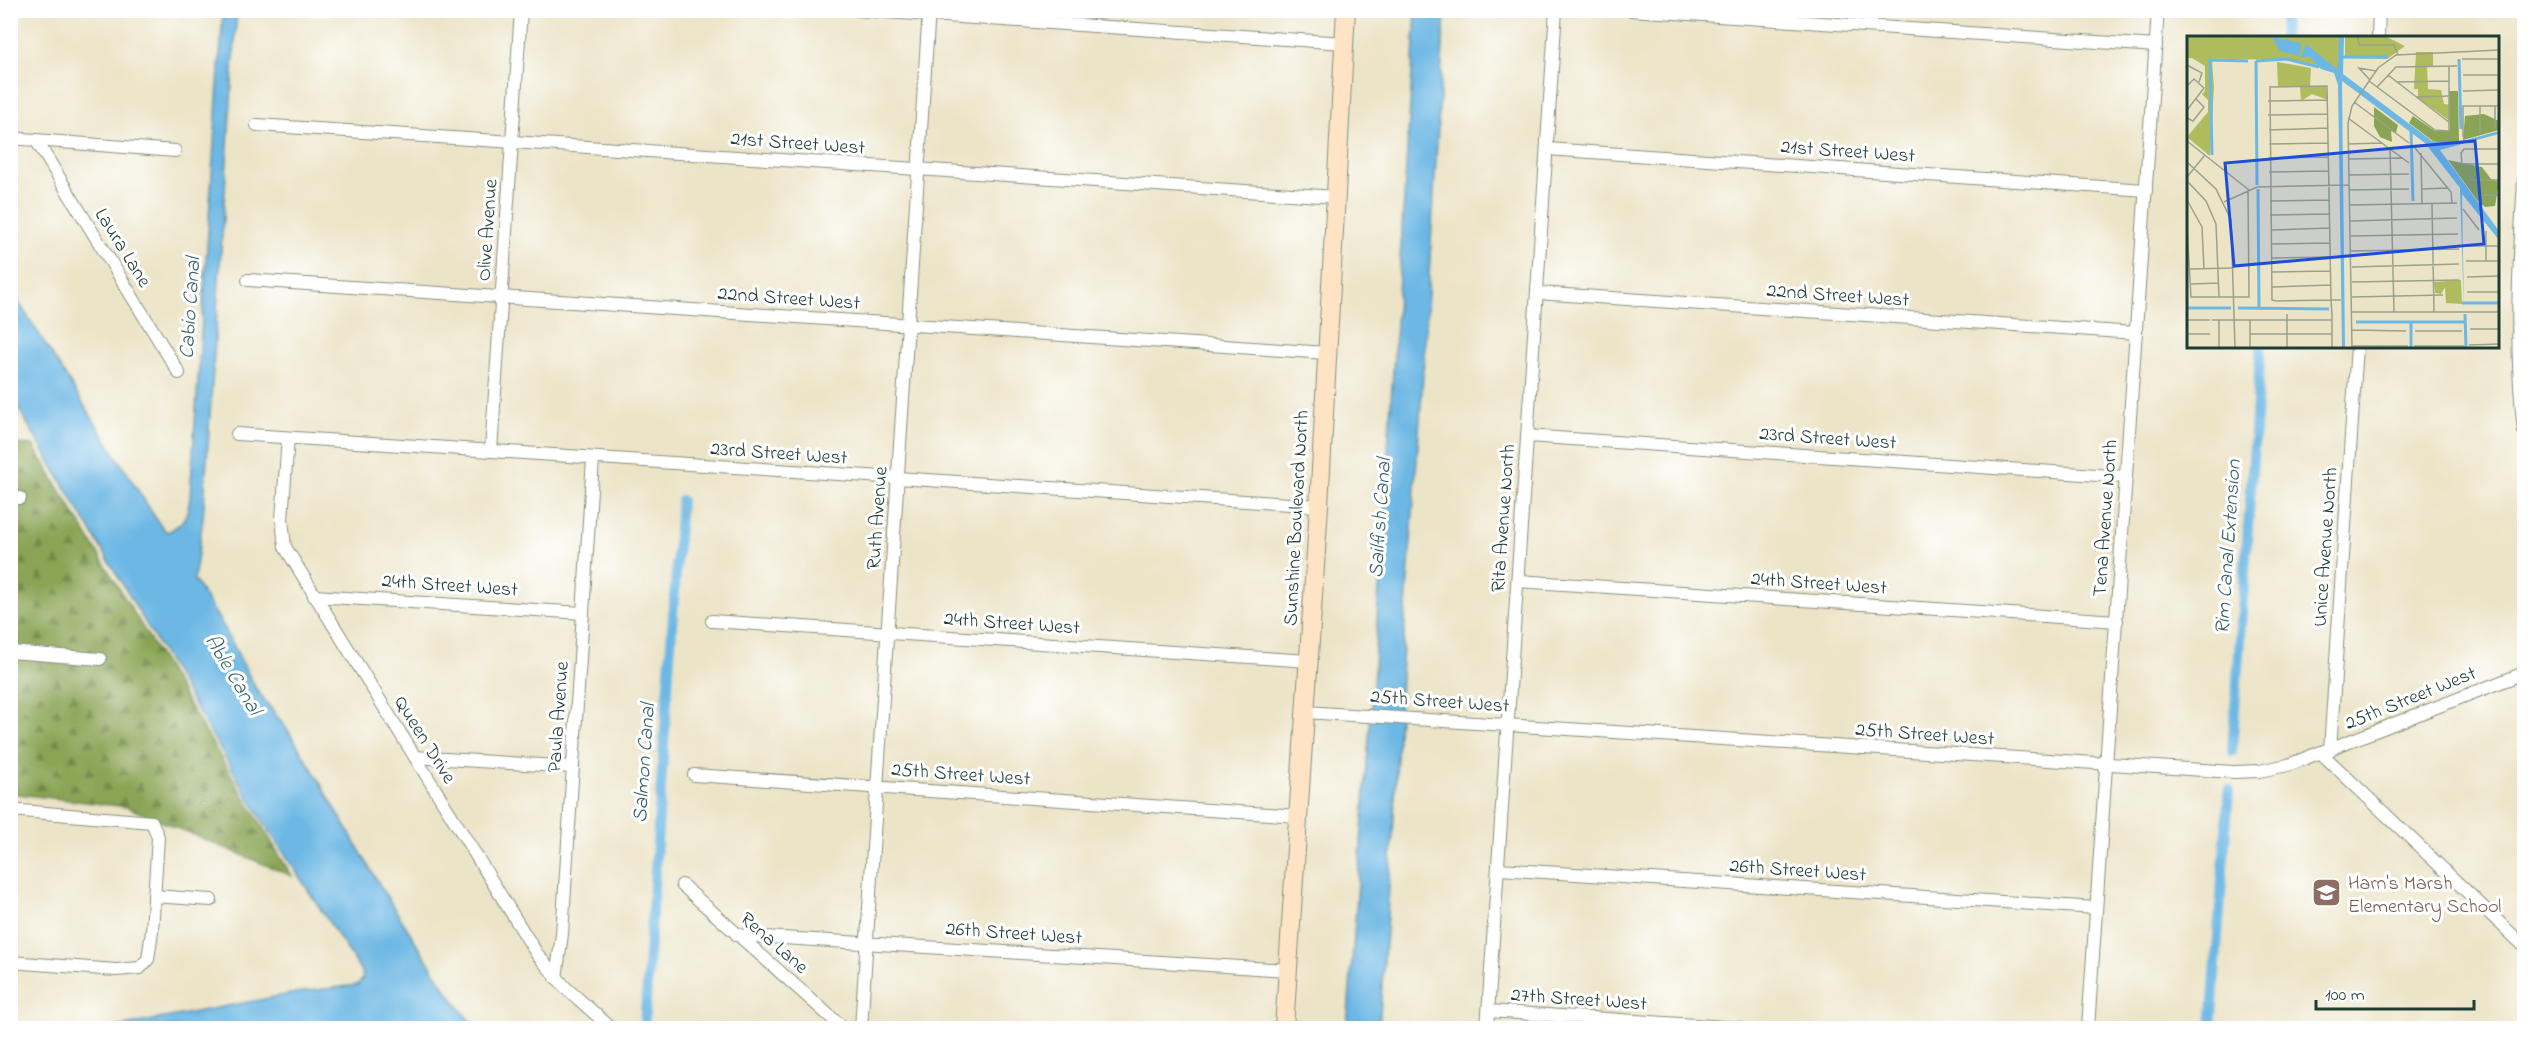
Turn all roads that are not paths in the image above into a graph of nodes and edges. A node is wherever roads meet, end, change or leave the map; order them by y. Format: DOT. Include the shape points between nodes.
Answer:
graph roads {
  1 [pos="520,10"];
  2 [pos="857,10"];
  3 [pos="1346,10"];
  4 [pos="1556,10"];
  5 [pos="1631,10"];
  6 [pos="2158,10"];
  7 [pos="2379,10"];
  8 [pos="929,13"];
  9 [pos="2378,36"];
  10 [pos="1344,43"];
  11 [pos="2156,46"];
  12 [pos="257,125"];
  13 [pos="10,138"];
  14 [pos="36,141"];
  15 [pos="512,143"];
  16 [pos="1547,149"];
  17 [pos="175,151"];
  18 [pos="918,170"];
  19 [pos="2524,180"];
  20 [pos="2146,190"];
  21 [pos="1336,197"];
  22 [pos="248,280"];
  23 [pos="1537,293"];
  24 [pos="501,297"];
  25 [pos="908,324"];
  26 [pos="2136,333"];
  27 [pos="2357,348"];
  28 [pos="1327,352"];
  29 [pos="179,373"];
  30 [pos="2524,431"];
  31 [pos="237,435"];
  32 [pos="1527,436"];
  33 [pos="288,438"];
  34 [pos="491,452"];
  35 [pos="593,459"];
  36 [pos="2127,477"];
  37 [pos="898,479"];
  38 [pos="1319,506"];
  39 [pos="1518,581"];
  40 [pos="314,596"];
  41 [pos="583,613"];
  42 [pos="712,621"];
  43 [pos="2116,621"];
  44 [pos="888,633"];
  45 [pos="10,652"];
  46 [pos="100,659"];
  47 [pos="1309,661"];
  48 [pos="2524,673"];
  49 [pos="1305,712"];
  50 [pos="1508,724"];
  51 [pos="2326,752"];
  52 [pos="415,757"];
  53 [pos="2108,765"];
  54 [pos="573,767"];
  55 [pos="694,775"];
  56 [pos="877,787"];
  57 [pos="10,810"];
  58 [pos="1298,816"];
  59 [pos="1498,869"];
  60 [pos="682,885"];
  61 [pos="154,896"];
  62 [pos="211,900"];
  63 [pos="2096,908"];
  64 [pos="737,935"];
  65 [pos="867,942"];
  66 [pos="2524,946"];
  67 [pos="10,962"];
  68 [pos="1288,970"];
  69 [pos="556,978"];
  70 [pos="1489,1011"];
  71 [pos="612,1029"];
  72 [pos="843,1029"];
  73 [pos="861,1029"];
  74 [pos="1284,1029"];
  75 [pos="1487,1029"];
  76 [pos="1739,1029"];
  77 [pos="2088,1029"];
  1 -- 15 [label="street, Olive Avenue"];
  2 -- 8 [label="street"];
  3 -- 10 [label="street, Sunshine Boulevard North"];
  4 -- 16 [label="street, Rita Avenue North"];
  5 -- 11 [label="street"];
  6 -- 11 [label="street, Tena Avenue North"];
  7 -- 9 [label="street"];
  8 -- 10 [label="street"];
  8 -- 18 [label="street, Ruth Avenue"];
  10 -- 21 [label="street, Sunshine Boulevard North"];
  11 -- 20 [label="street, Tena Avenue North"];
  12 -- 15 [label="street, 21st Street West"];
  13 -- 14 [label="street"];
  14 -- 17 [label="street"];
  14 -- 29 [label="street, Laura Lane"];
  15 -- 18 [label="street, 21st Street West"];
  15 -- 24 [label="street, Olive Avenue"];
  16 -- 20 [label="street, 21st Street West"];
  16 -- 23 [label="street, Rita Avenue North"];
  18 -- 21 [label="street, 21st Street West"];
  18 -- 25 [label="street, Ruth Avenue"];
  19 -- 30 [label="street" via="2518,334"];
  20 -- 26 [label="street, Tena Avenue North"];
  21 -- 28 [label="street, Sunshine Boulevard North"];
  22 -- 24 [label="street, 22nd Street West"];
  23 -- 26 [label="street, 22nd Street West"];
  23 -- 32 [label="street, Rita Avenue North"];
  24 -- 25 [label="street, 22nd Street West"];
  24 -- 34 [label="street, Olive Avenue"];
  25 -- 28 [label="street, 22nd Street West"];
  25 -- 37 [label="street, Ruth Avenue"];
  26 -- 36 [label="street, Tena Avenue North"];
  27 -- 51 [label="street, Unice Avenue North"];
  28 -- 38 [label="street, Sunshine Boulevard North"];
  31 -- 33 [label="street, 23rd Street West"];
  32 -- 36 [label="street, 23rd Street West"];
  32 -- 39 [label="street, Rita Avenue North"];
  33 -- 34 [label="street, 23rd Street West"];
  33 -- 40 [label="street, Queen Drive" via="282,534 285,548"];
  34 -- 35 [label="street, 23rd Street West"];
  35 -- 37 [label="street, 23rd Street West"];
  35 -- 41 [label="street, Paula Avenue"];
  36 -- 43 [label="street, Tena Avenue North"];
  37 -- 38 [label="street, 23rd Street West"];
  37 -- 44 [label="street, Ruth Avenue"];
  38 -- 47 [label="street, Sunshine Boulevard North"];
  39 -- 43 [label="street, 24th Street West"];
  39 -- 50 [label="street, Rita Avenue North"];
  40 -- 41 [label="street, 24th Street West"];
  40 -- 52 [label="street, Queen Drive"];
  41 -- 54 [label="street, Paula Avenue"];
  42 -- 44 [label="street, 24th Street West"];
  43 -- 53 [label="street, Tena Avenue North"];
  44 -- 47 [label="street, 24th Street West"];
  44 -- 56 [label="street, Ruth Avenue"];
  45 -- 46 [label="street"];
  47 -- 49 [label="street, Sunshine Boulevard North"];
  48 -- 51 [label="street, 25th Street West"];
  49 -- 50 [label="street, 25th Street West"];
  49 -- 58 [label="street, Sunshine Boulevard North"];
  50 -- 53 [label="street, 25th Street West"];
  50 -- 59 [label="street, Rita Avenue North"];
  51 -- 53 [label="street, 25th Street West" via="2273,769 2234,772"];
  51 -- 66 [label="street"];
  52 -- 54 [label="street"];
  52 -- 69 [label="street, Queen Drive" via="537,954"];
  53 -- 63 [label="street, Tena Avenue North"];
  54 -- 69 [label="street, Paula Avenue"];
  55 -- 56 [label="street, 25th Street West"];
  56 -- 58 [label="street, 25th Street West"];
  56 -- 65 [label="street, Ruth Avenue"];
  57 -- 61 [label="street" via="152,822 158,837"];
  58 -- 68 [label="street, Sunshine Boulevard North"];
  59 -- 63 [label="street, 26th Street West"];
  59 -- 70 [label="street, Rita Avenue North"];
  60 -- 64 [label="street, Rena Lane"];
  61 -- 62 [label="street"];
  61 -- 67 [label="street" via="148,959 140,968 116,970"];
  63 -- 77 [label="street, Tena Avenue North"];
  64 -- 65 [label="street, 26th Street West"];
  64 -- 72 [label="street, Rena Lane"];
  65 -- 68 [label="street, 26th Street West"];
  65 -- 73 [label="street, Ruth Avenue"];
  68 -- 74 [label="street, Sunshine Boulevard North"];
  69 -- 71 [label="street, Queen Drive"];
  70 -- 75 [label="street, Rita Avenue North"];
  70 -- 76 [label="street, 27th Street West"];
}
